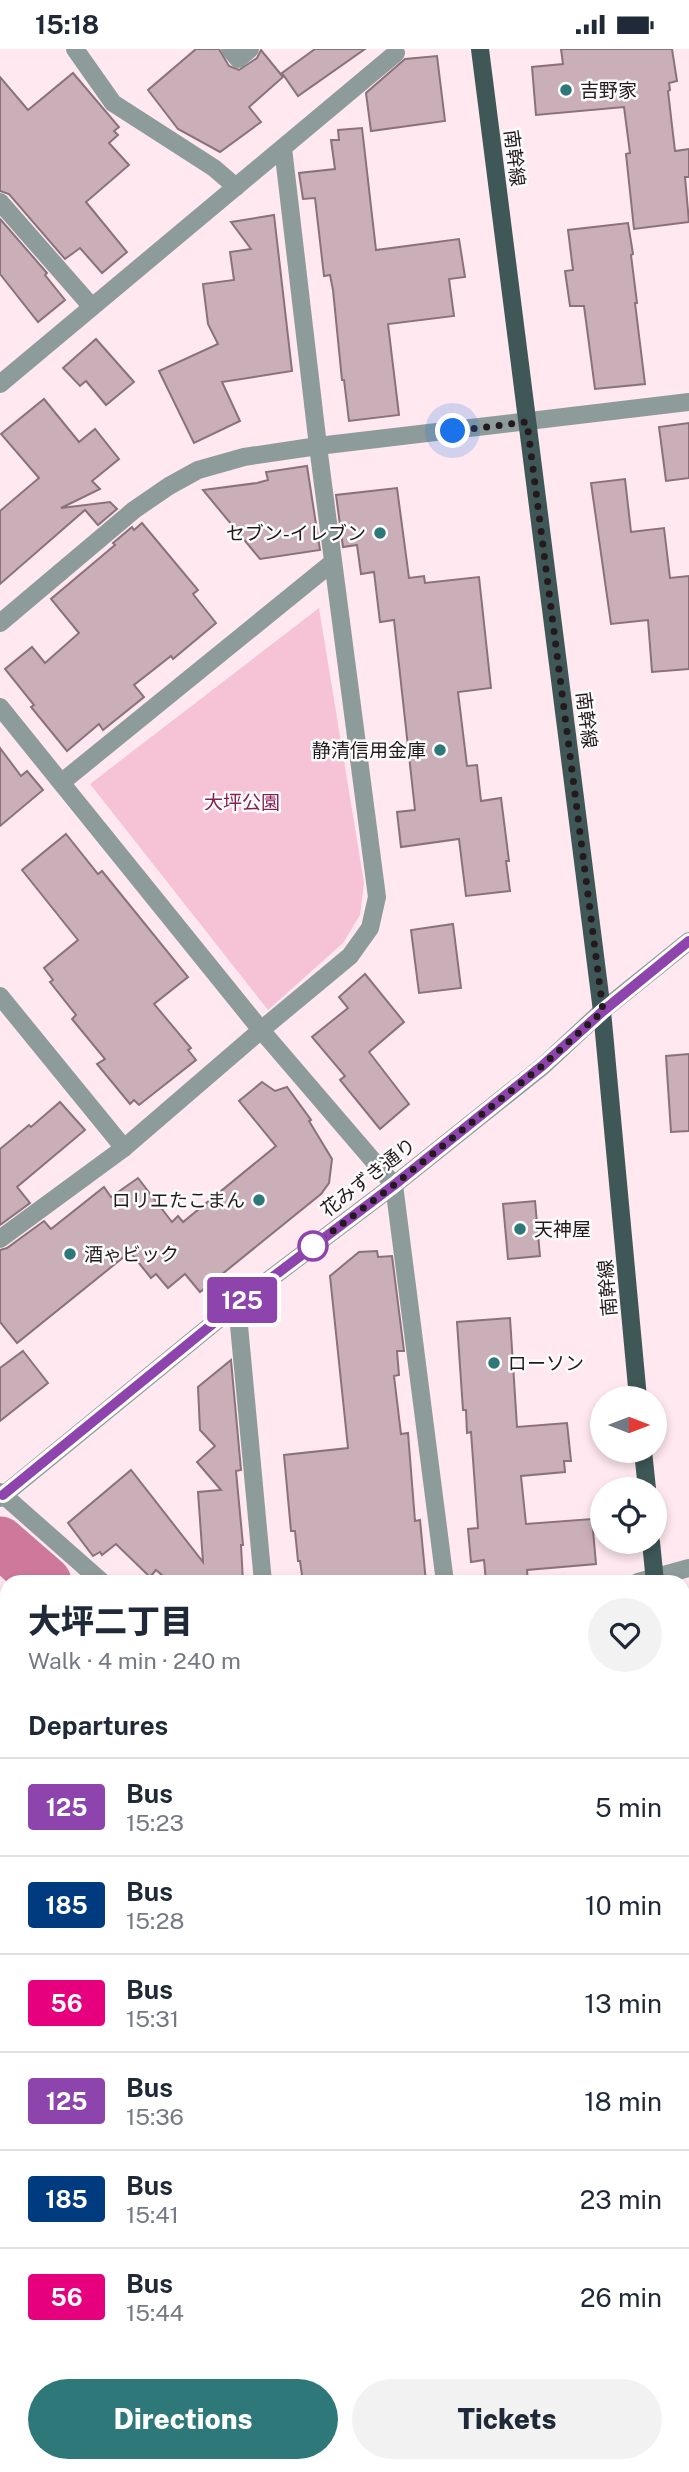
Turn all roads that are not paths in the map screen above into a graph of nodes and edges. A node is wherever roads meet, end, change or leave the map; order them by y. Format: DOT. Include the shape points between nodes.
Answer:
graph roads {
  1 [pos="75,49"];
  2 [pos="230,49"];
  3 [pos="250,49"];
  4 [pos="480,49"];
  5 [pos="397,50"];
  6 [pos="283,148"];
  7 [pos="236,187"];
  8 [pos="0,202"];
  9 [pos="92,307"];
  10 [pos="0,384"];
  11 [pos="689,402"];
  12 [pos="527,422"];
  13 [pos="318,446"];
  14 [pos="333,562"];
  15 [pos="0,623"];
  16 [pos="0,708"];
  17 [pos="62,782"];
  18 [pos="689,941"];
  19 [pos="0,996"];
  20 [pos="603,1011"];
  21 [pos="261,1030"];
  22 [pos="124,1148"];
  23 [pos="394,1185"];
  24 [pos="0,1239"];
  25 [pos="237,1304"];
  26 [pos="637,1386"];
  27 [pos="1,1495"];
  28 [pos="650,1554"];
  29 [pos="689,1569"];
  30 [pos="94,1575"];
  31 [pos="262,1575"];
  32 [pos="444,1575"];
  33 [pos="649,1575"];
  34 [pos="667,1575"];
  1 -- 7 [label="street" via="113,103"];
  2 -- 3 [label="street" via="238,59"];
  4 -- 12 [label="main road, 南幹線"];
  5 -- 6 [label="street"];
  6 -- 7 [label="street"];
  6 -- 13 [label="street"];
  7 -- 9 [label="street"];
  8 -- 9 [label="street"];
  9 -- 10 [label="street"];
  11 -- 12 [label="street"];
  12 -- 13 [label="street"];
  12 -- 20 [label="main road, 南幹線"];
  13 -- 14 [label="street"];
  13 -- 15 [label="street" via="244,457 198,470 169,486"];
  14 -- 17 [label="street"];
  14 -- 21 [label="street" via="377,897 370,928 350,957"];
  16 -- 17 [label="street"];
  17 -- 21 [label="street"];
  18 -- 20 [label="street, 花みずき通り"];
  19 -- 22 [label="street"];
  20 -- 23 [label="street, 花みずき通り"];
  20 -- 26 [label="main road, 南幹線"];
  21 -- 22 [label="street"];
  21 -- 23 [label="street"];
  22 -- 24 [label="street"];
  23 -- 25 [label="street, 花みずき通り"];
  23 -- 32 [label="street"];
  25 -- 27 [label="street, 花みずき通り"];
  25 -- 31 [label="street"];
  27 -- 30 [label="street"];
  28 -- 33 [label="main road"];
  29 -- 34 [label="street"];
}
